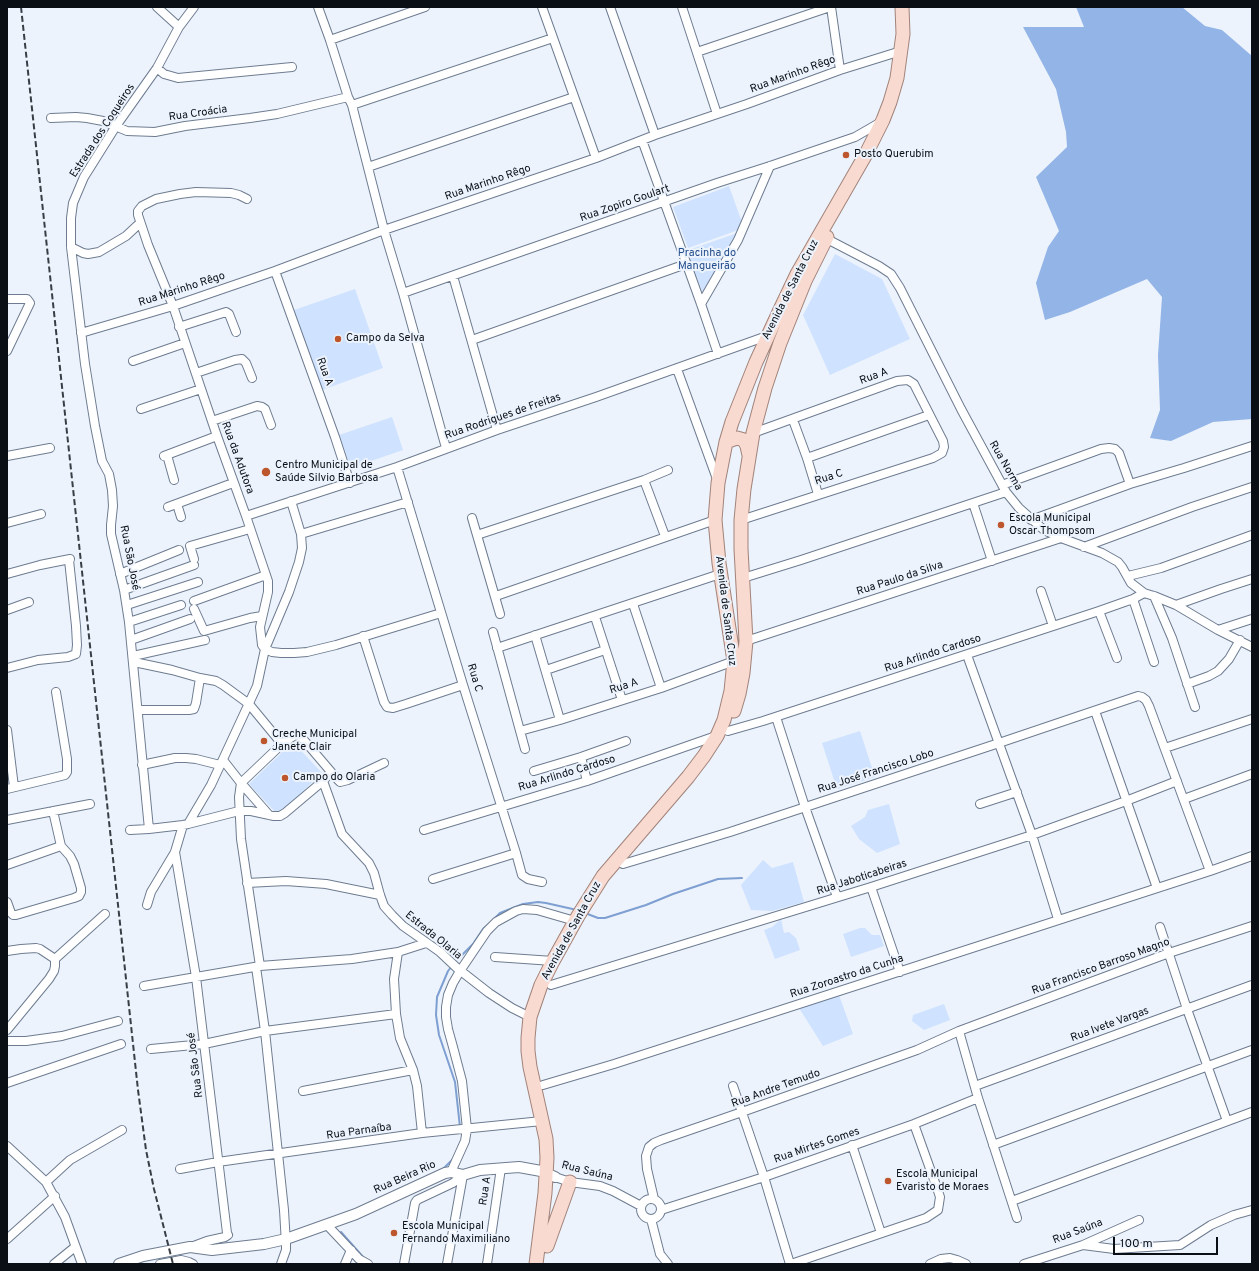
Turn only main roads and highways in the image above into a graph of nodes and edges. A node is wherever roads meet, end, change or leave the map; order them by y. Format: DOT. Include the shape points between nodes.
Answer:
graph roads {
  1 [pos="902,7"];
  2 [pos="908,7"];
  3 [pos="726,442"];
  4 [pos="749,457"];
  5 [pos="720,574"];
  6 [pos="743,578"];
  7 [pos="722,733"];
  8 [pos="583,913"];
  9 [pos="551,1175"];
  10 [pos="570,1182"];
  11 [pos="547,1246"];
  12 [pos="536,1264"];
  13 [pos="544,1264"];
  1 -- 3 [label="main road, Avenida de Santa Cruz" via="903,34 897,78 883,120 801,268 767,336"];
  2 -- 4 [label="main road, Avenida de Santa Cruz" via="908,52 904,78 896,103 869,162 805,281 765,388"];
  3 -- 4 [label="main road" via="737,438 744,440"];
  3 -- 5 [label="main road, Avenida de Santa Cruz" via="718,483 715,520"];
  4 -- 6 [label="main road, Avenida de Santa Cruz" via="741,520"];
  5 -- 6 [label="main road" via="729,579"];
  5 -- 7 [label="main road, Avenida de Santa Cruz" via="734,661"];
  6 -- 7 [label="main road, Avenida de Santa Cruz" via="746,641 743,673 739,694"];
  7 -- 8 [label="main road, Avenida de Santa Cruz" via="688,777 603,876"];
  7 -- 8 [label="main road, Avenida de Santa Cruz" via="707,766"];
  8 -- 9 [label="main road, Avenida de Santa Cruz" via="551,985 537,1028 537,1056 554,1143"];
  8 -- 9 [label="main road, Avenida de Santa Cruz" via="541,984 530,1018 529,1056"];
  9 -- 11 [label="main road, Avenida de Santa Cruz"];
  9 -- 12 [label="main road, Avenida de Santa Cruz"];
  10 -- 11 [label="main road"];
  11 -- 13 [label="main road, Avenida de Santa Cruz"];
}
